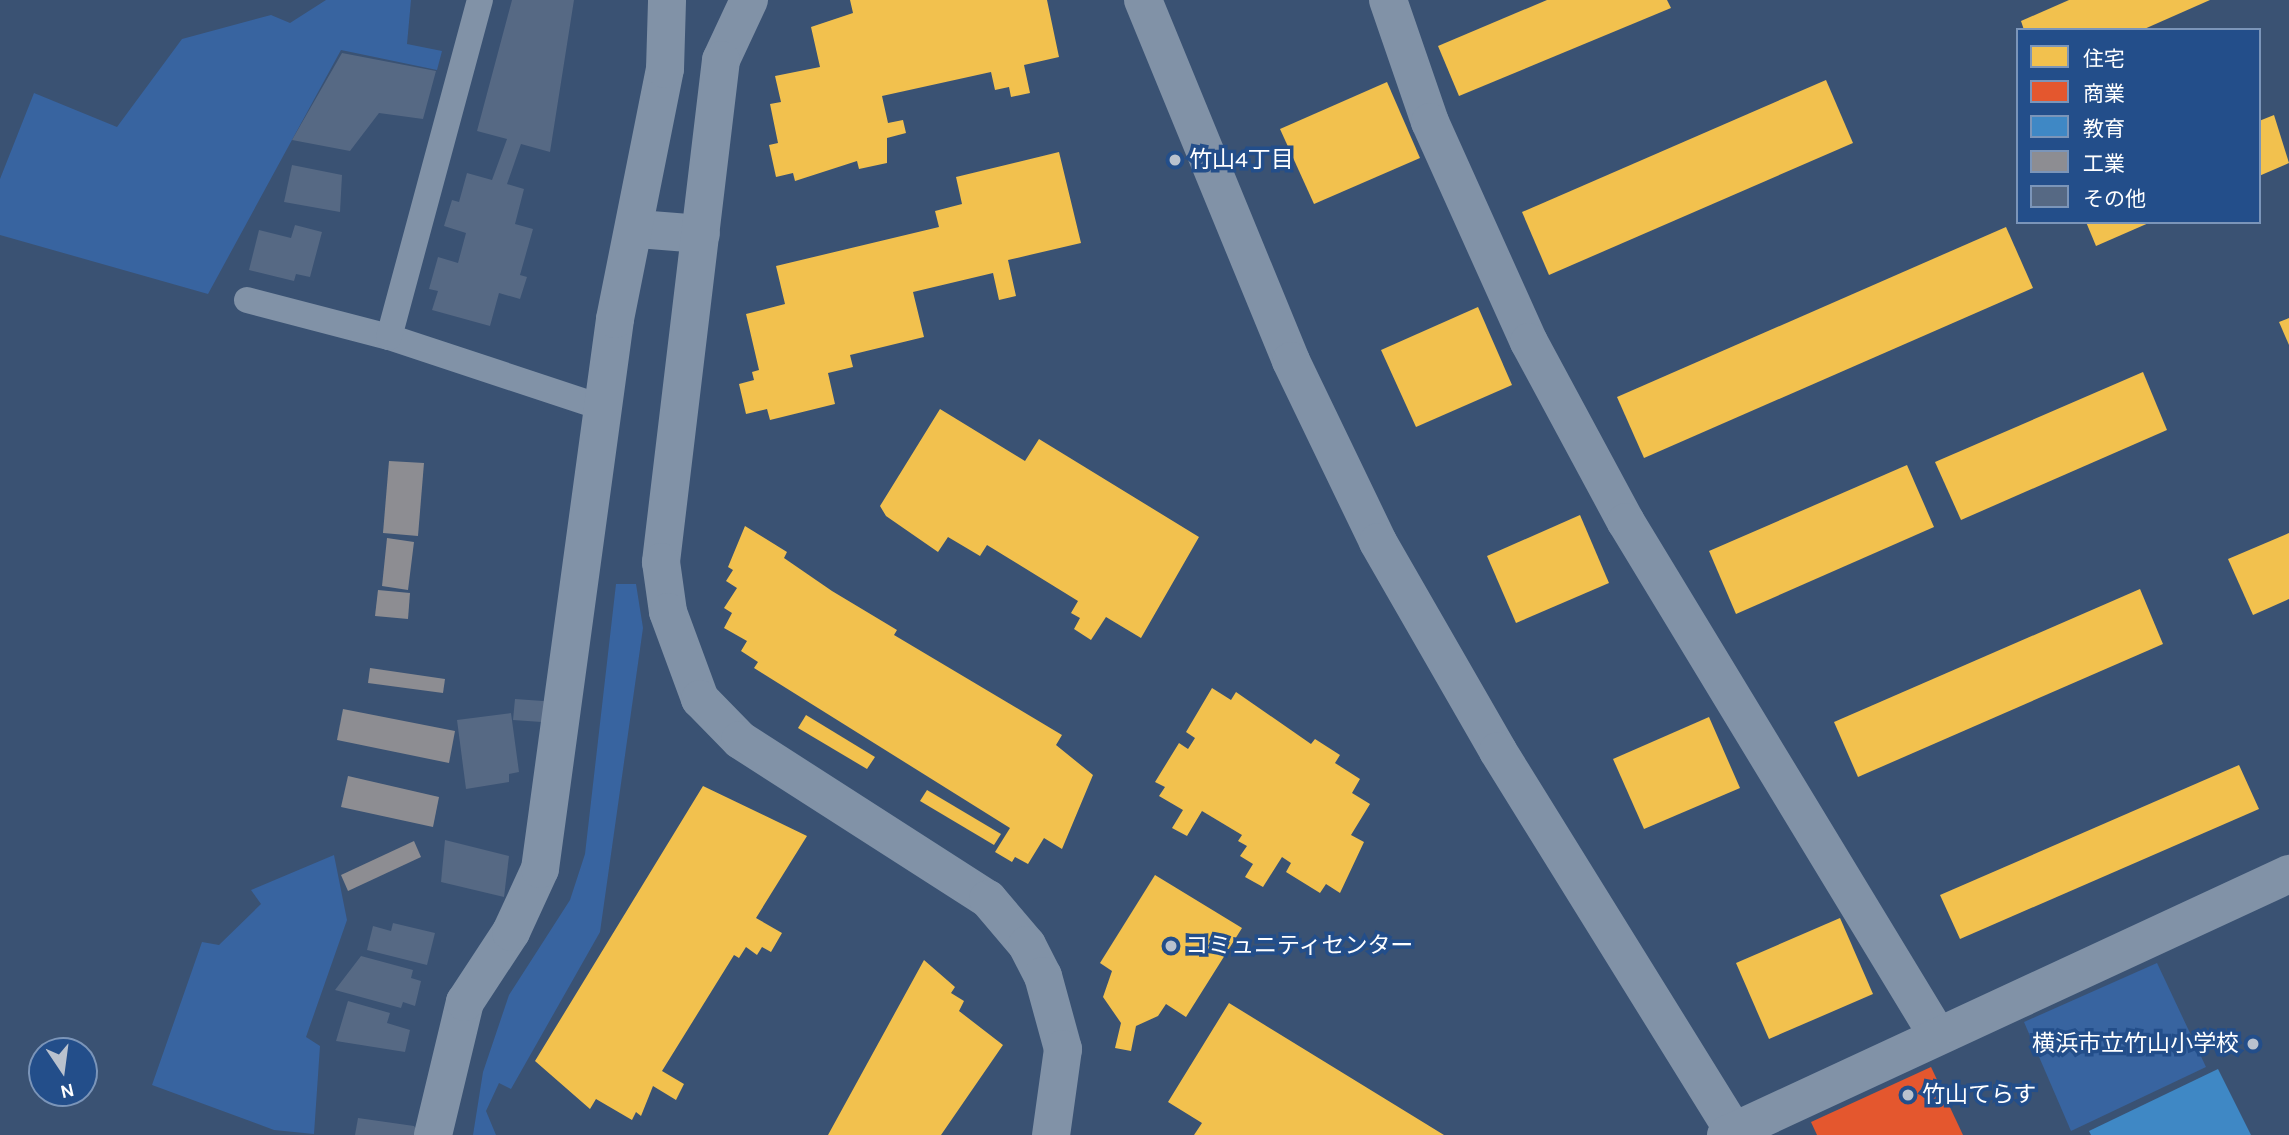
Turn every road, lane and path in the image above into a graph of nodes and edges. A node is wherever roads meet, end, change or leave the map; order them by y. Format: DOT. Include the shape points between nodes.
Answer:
graph roads {
  1 [pos="480,0"];
  2 [pos="667,0"];
  3 [pos="749,0"];
  4 [pos="1143,0"];
  5 [pos="1388,0"];
  6 [pos="638,229"];
  7 [pos="701,234"];
  8 [pos="247,300"];
  9 [pos="389,337"];
  10 [pos="607,410"];
  11 [pos="2289,874"];
  12 [pos="1936,1033"];
  13 [pos="1731,1132"];
  14 [pos="433,1135"];
  15 [pos="1051,1135"];
  1 -- 9 [label="lane"];
  2 -- 6 [label="street" via="665,69"];
  3 -- 7 [label="street" via="721,60"];
  4 -- 13 [label="street" via="1291,361 1378,542 1498,751"];
  5 -- 12 [label="street" via="1430,121 1529,342 1626,522"];
  6 -- 7 [label="street"];
  6 -- 10 [label="street" via="615,318"];
  7 -- 15 [label="street" via="661,562 681,659 700,699 740,740 988,899 1027,946 1043,976 1063,1049"];
  8 -- 9 [label="lane"];
  9 -- 10 [label="lane"];
  10 -- 14 [label="street" via="540,869 511,932 466,1002"];
  11 -- 12 [label="street"];
  12 -- 13 [label="street"];
}
